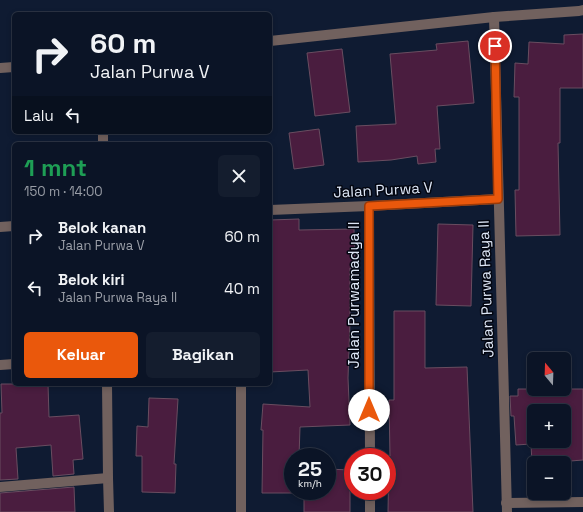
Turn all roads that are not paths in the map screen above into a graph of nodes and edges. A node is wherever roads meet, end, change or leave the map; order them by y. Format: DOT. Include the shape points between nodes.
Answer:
graph roads {
  1 [pos="583,10"];
  2 [pos="494,17"];
  3 [pos="272,41"];
  4 [pos="12,67"];
  5 [pos="0,68"];
  6 [pos="498,199"];
  7 [pos="369,206"];
  8 [pos="272,210"];
  9 [pos="12,226"];
  10 [pos="0,227"];
  11 [pos="12,364"];
  12 [pos="0,365"];
  13 [pos="107,386"];
  14 [pos="241,386"];
  15 [pos="370,448"];
  16 [pos="108,478"];
  17 [pos="0,487"];
  18 [pos="370,500"];
  19 [pos="583,502"];
  20 [pos="507,507"];
  21 [pos="109,512"];
  22 [pos="240,512"];
  23 [pos="370,512"];
  1 -- 2 [label="street"];
  2 -- 3 [label="street"];
  2 -- 6 [label="street, Jalan Purwa Raya II"];
  4 -- 5 [label="street"];
  6 -- 7 [label="street, Jalan Purwa V"];
  6 -- 20 [label="street, Jalan Purwa Raya II"];
  7 -- 8 [label="street, Jalan Purwa V"];
  7 -- 15 [label="street, Jalan Purwamadya II"];
  9 -- 10 [label="street"];
  11 -- 12 [label="street"];
  13 -- 16 [label="street"];
  14 -- 22 [label="street"];
  16 -- 17 [label="street"];
  16 -- 21 [label="street"];
  18 -- 23 [label="street"];
  19 -- 20 [label="street"];
}
